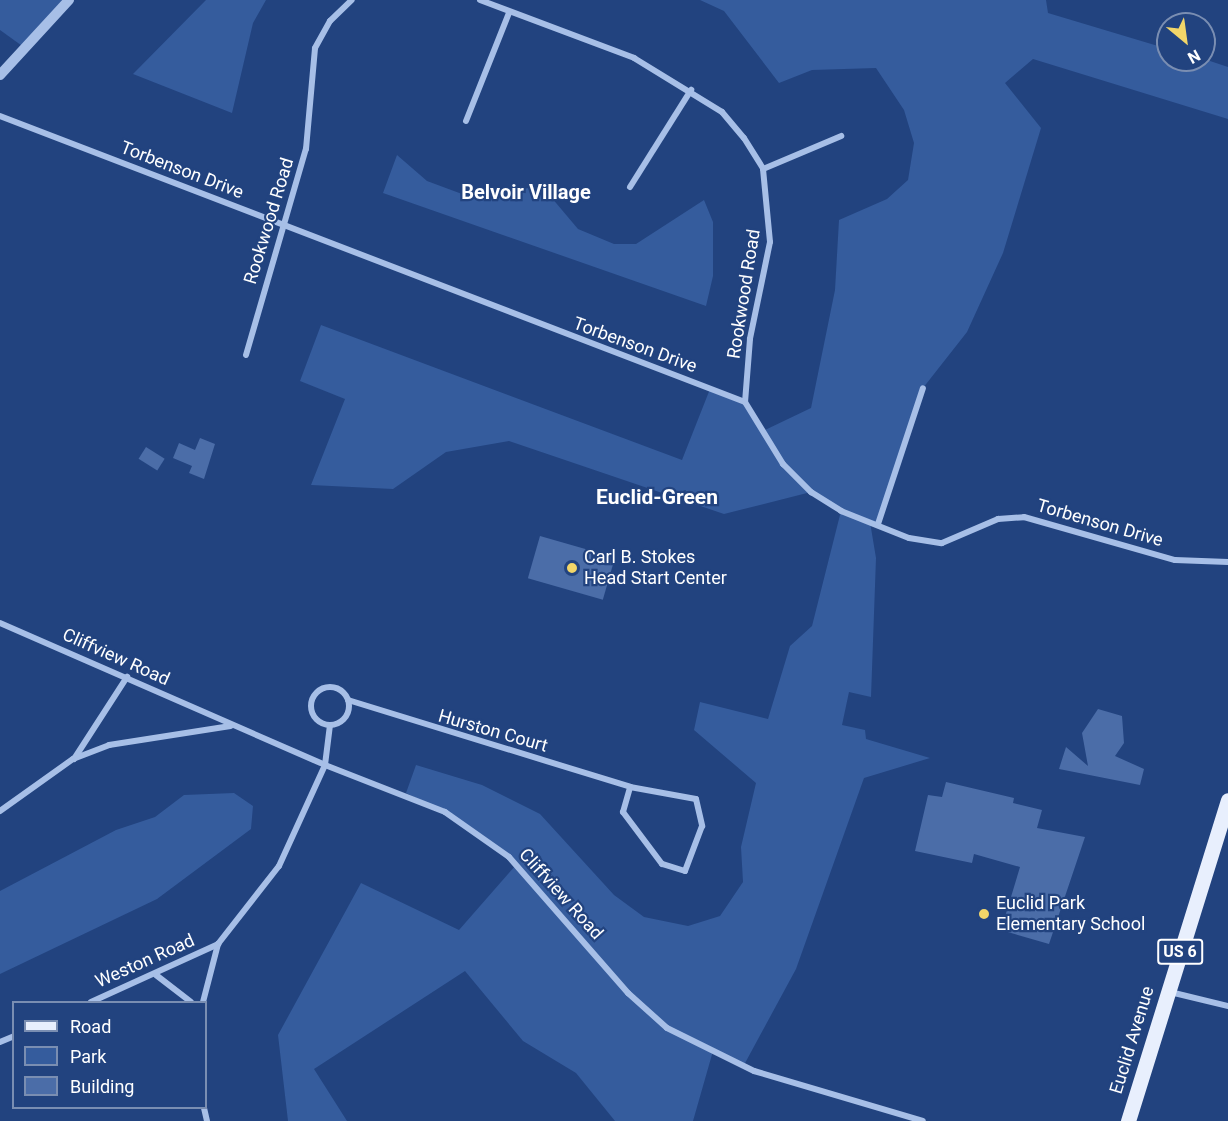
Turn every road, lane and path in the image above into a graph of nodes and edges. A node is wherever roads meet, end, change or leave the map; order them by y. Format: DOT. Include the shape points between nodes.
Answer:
graph roads {
  1 [pos="69,0"];
  2 [pos="352,0"];
  3 [pos="480,0"];
  4 [pos="509,13"];
  5 [pos="0,75"];
  6 [pos="691,90"];
  7 [pos="0,116"];
  8 [pos="466,121"];
  9 [pos="841,136"];
  10 [pos="763,169"];
  11 [pos="630,187"];
  12 [pos="283,224"];
  13 [pos="246,355"];
  14 [pos="923,388"];
  15 [pos="745,402"];
  16 [pos="878,524"];
  17 [pos="1228,562"];
  18 [pos="0,623"];
  19 [pos="127,677"];
  20 [pos="348,700"];
  21 [pos="330,725"];
  22 [pos="232,726"];
  23 [pos="73,759"];
  24 [pos="325,765"];
  25 [pos="630,787"];
  26 [pos="1228,802"];
  27 [pos="0,811"];
  28 [pos="218,944"];
  29 [pos="156,975"];
  30 [pos="1168,991"];
  31 [pos="93,1001"];
  32 [pos="191,1001"];
  33 [pos="203,1001"];
  34 [pos="1228,1006"];
  35 [pos="923,1121"];
  36 [pos="1128,1121"];
  1 -- 5 [label="street"];
  2 -- 12 [label="street, Rookwood Road" via="330,21 315,48 306,148"];
  3 -- 4 [label="street"];
  4 -- 6 [label="street" via="634,58"];
  4 -- 8 [label="street"];
  6 -- 10 [label="street" via="722,112"];
  6 -- 11 [label="street"];
  7 -- 12 [label="street, Torbenson Drive"];
  9 -- 10 [label="street"];
  10 -- 15 [label="street, Rookwood Road" via="770,242 750,339"];
  12 -- 13 [label="street, Rookwood Road"];
  12 -- 15 [label="street, Torbenson Drive"];
  14 -- 16 [label="street"];
  15 -- 16 [label="street, Torbenson Drive" via="783,464 811,492 841,511"];
  16 -- 17 [label="street, Torbenson Drive" via="909,538 942,543 998,519 1024,517 1175,560"];
  18 -- 19 [label="street, Cliffview Road"];
  19 -- 22 [label="street, Cliffview Road"];
  19 -- 23 [label="street"];
  20 -- 21 [label="street" via="346,717"];
  20 -- 21 [label="street, Hurston Court" via="335,687 313,698 314,716"];
  20 -- 25 [label="street, Hurston Court"];
  21 -- 24 [label="street"];
  22 -- 23 [label="street" via="176,731"];
  22 -- 24 [label="street, Cliffview Road"];
  23 -- 27 [label="street"];
  24 -- 28 [label="street, Weston Road" via="279,866"];
  24 -- 35 [label="street, Cliffview Road" via="445,812 509,857 628,993 667,1028 754,1071"];
  25 -- 25 [label="street, Hurston Court" via="623,812 662,864 685,871 701,832 696,799"];
  26 -- 30 [label="main road, Euclid Avenue / US 6"];
  28 -- 29 [label="street, Weston Road"];
  28 -- 33 [label="street"];
  29 -- 31 [label="street, Weston Road"];
  29 -- 32 [label="street"];
  30 -- 34 [label="street"];
  30 -- 36 [label="main road, Euclid Avenue / US 6"];
}
